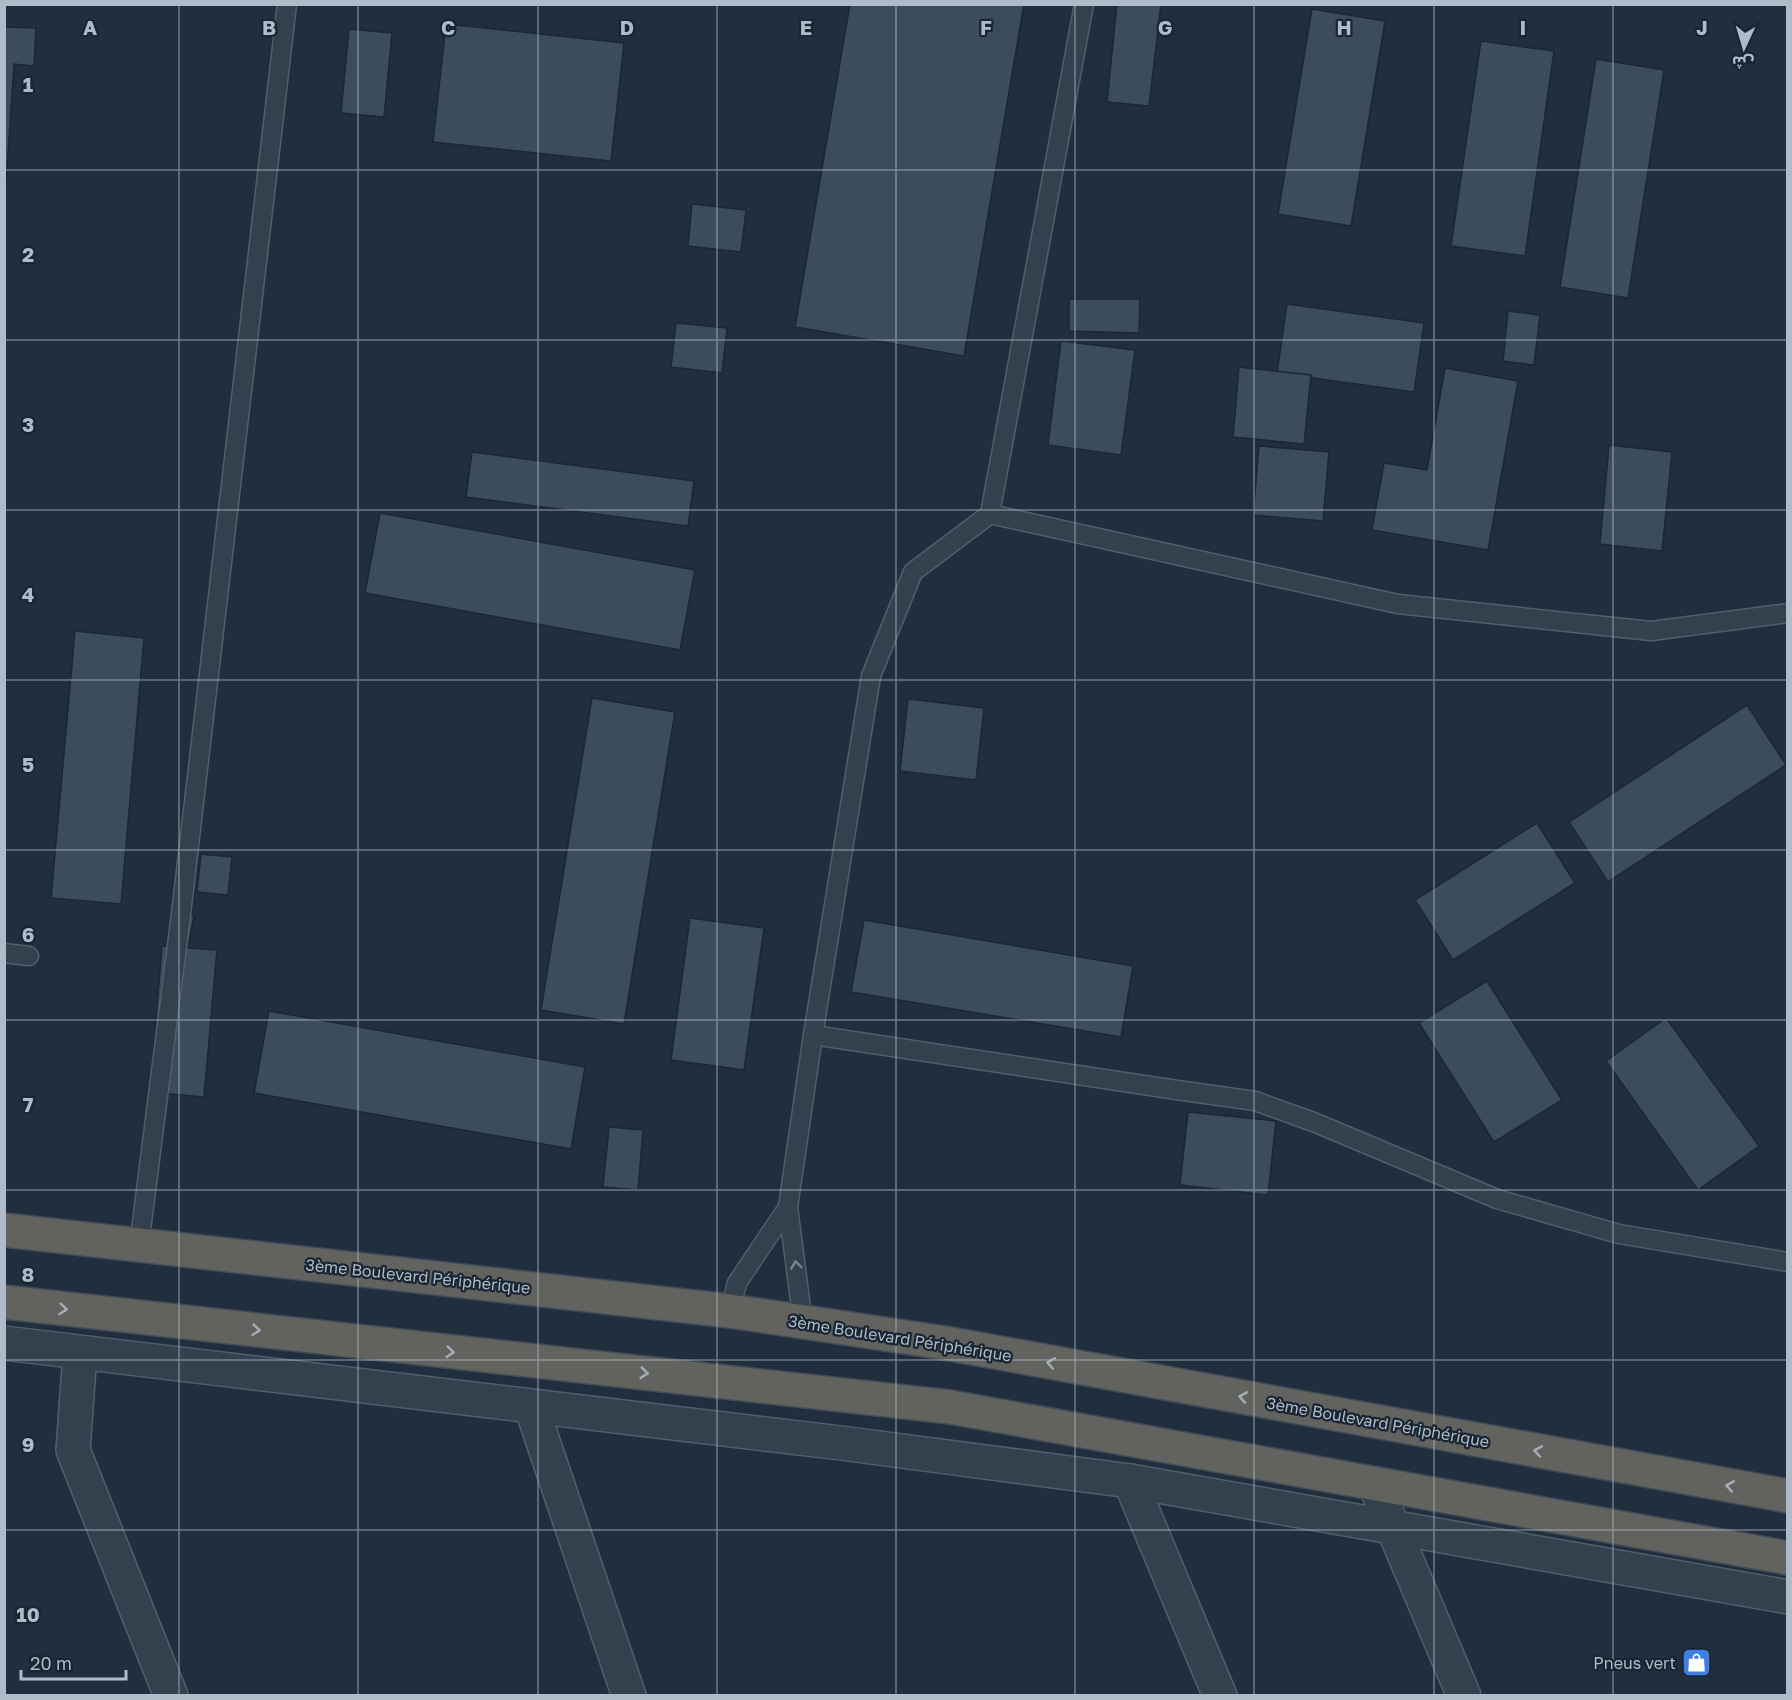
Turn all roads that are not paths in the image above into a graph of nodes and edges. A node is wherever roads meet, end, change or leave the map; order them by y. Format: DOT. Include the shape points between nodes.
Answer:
graph roads {
  1 [pos="287,4"];
  2 [pos="1084,4"];
  3 [pos="990,514"];
  4 [pos="1788,613"];
  5 [pos="4,953"];
  6 [pos="29,956"];
  7 [pos="813,1035"];
  8 [pos="788,1207"];
  9 [pos="4,1230"];
  10 [pos="139,1246"];
  11 [pos="1788,1262"];
  12 [pos="4,1302"];
  13 [pos="730,1311"];
  14 [pos="803,1323"];
  15 [pos="4,1343"];
  16 [pos="80,1353"];
  17 [pos="531,1406"];
  18 [pos="1130,1480"];
  19 [pos="1375,1485"];
  20 [pos="1788,1496"];
  21 [pos="1393,1528"];
  22 [pos="1788,1558"];
  23 [pos="1788,1597"];
  24 [pos="171,1695"];
  25 [pos="629,1695"];
  26 [pos="1220,1695"];
  27 [pos="1464,1695"];
  1 -- 10 [label="lane"];
  2 -- 3 [label="lane"];
  3 -- 4 [label="lane" via="1398,604 1651,631"];
  3 -- 7 [label="lane" via="913,572 871,676"];
  5 -- 6 [label="lane"];
  7 -- 8 [label="lane"];
  7 -- 11 [label="lane" via="1255,1101 1497,1200 1619,1234"];
  8 -- 13 [label="lane" via="737,1283"];
  14 -- 8 [label="lane, one-way"];
  9 -- 10 [label="highway, 3ème Boulevard Périphérique"];
  10 -- 13 [label="highway, 3ème Boulevard Périphérique"];
  12 -- 19 [label="highway, one-way" via="950,1407"];
  13 -- 14 [label="highway, 3ème Boulevard Périphérique"];
  20 -- 14 [label="highway, 3ème Boulevard Périphérique, one-way" via="945,1343"];
  15 -- 16 [label="street"];
  16 -- 17 [label="street"];
  16 -- 24 [label="street" via="73,1450"];
  17 -- 18 [label="street"];
  17 -- 25 [label="street"];
  18 -- 21 [label="street"];
  18 -- 26 [label="street"];
  19 -- 21 [label="street"];
  19 -- 22 [label="highway"];
  21 -- 23 [label="street"];
  21 -- 27 [label="street"];
}
